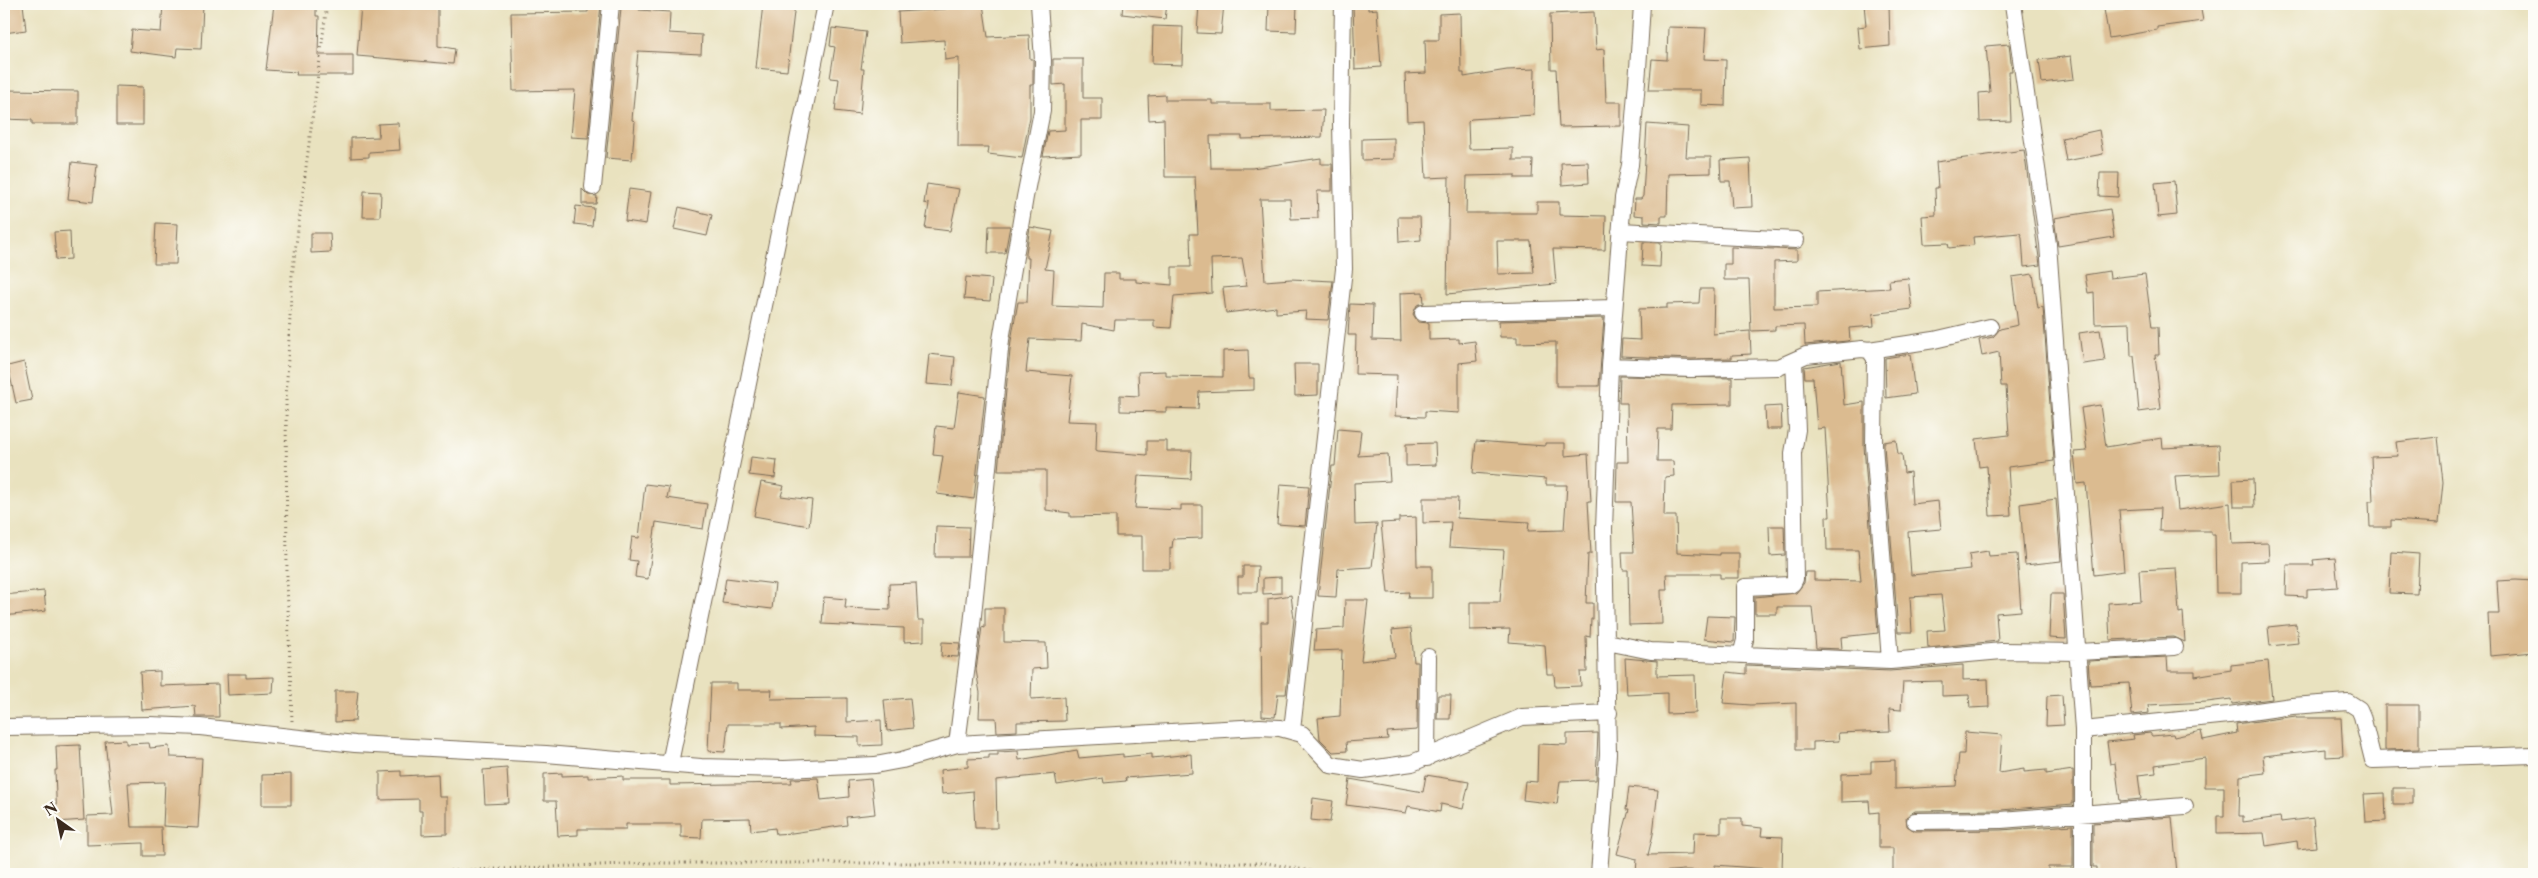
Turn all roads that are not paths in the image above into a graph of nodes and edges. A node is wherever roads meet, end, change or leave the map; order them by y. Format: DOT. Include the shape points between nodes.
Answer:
graph roads {
  1 [pos="611,4"];
  2 [pos="826,4"];
  3 [pos="1039,4"];
  4 [pos="1343,4"];
  5 [pos="1642,4"];
  6 [pos="2013,4"];
  7 [pos="593,187"];
  8 [pos="1620,231"];
  9 [pos="1796,240"];
  10 [pos="1614,308"];
  11 [pos="1424,313"];
  12 [pos="1990,327"];
  13 [pos="1869,350"];
  14 [pos="1794,361"];
  15 [pos="1610,366"];
  16 [pos="1607,642"];
  17 [pos="2175,647"];
  18 [pos="2078,652"];
  19 [pos="1741,654"];
  20 [pos="1428,657"];
  21 [pos="1890,661"];
  22 [pos="1608,713"];
  23 [pos="4,727"];
  24 [pos="1292,730"];
  25 [pos="2083,730"];
  26 [pos="956,744"];
  27 [pos="2534,755"];
  28 [pos="1427,758"];
  29 [pos="670,763"];
  30 [pos="2185,806"];
  31 [pos="2083,814"];
  32 [pos="1915,821"];
  33 [pos="1599,874"];
  34 [pos="2083,874"];
  1 -- 7 [label="street"];
  2 -- 29 [label="street"];
  3 -- 26 [label="street" via="1042,112 1001,340 972,625"];
  4 -- 24 [label="street" via="1344,269"];
  5 -- 8 [label="street" via="1630,165"];
  6 -- 18 [label="street" via="2048,244"];
  8 -- 9 [label="street"];
  8 -- 10 [label="street"];
  10 -- 11 [label="street"];
  10 -- 15 [label="street"];
  12 -- 13 [label="street"];
  13 -- 14 [label="street" via="1862,348 1806,355"];
  13 -- 21 [label="street" via="1874,358 1874,445"];
  14 -- 15 [label="street" via="1779,367 1692,369"];
  14 -- 19 [label="street" via="1797,430 1793,453 1795,578 1793,584 1745,587"];
  15 -- 16 [label="street" via="1604,529"];
  16 -- 19 [label="street" via="1651,651"];
  16 -- 22 [label="street"];
  17 -- 18 [label="street"];
  18 -- 21 [label="street" via="2002,651"];
  18 -- 25 [label="street"];
  19 -- 21 [label="street"];
  20 -- 28 [label="street"];
  22 -- 28 [label="street" via="1522,717"];
  22 -- 33 [label="street"];
  23 -- 29 [label="street" via="200,727 356,744"];
  24 -- 26 [label="street" via="1260,727"];
  24 -- 28 [label="street" via="1302,734 1331,765 1344,768 1384,768"];
  25 -- 27 [label="street" via="2348,702 2359,708 2373,760"];
  25 -- 31 [label="street"];
  26 -- 29 [label="street" via="875,765 746,769"];
  30 -- 31 [label="street"];
  31 -- 32 [label="street" via="2001,820"];
  31 -- 34 [label="street"];
}
